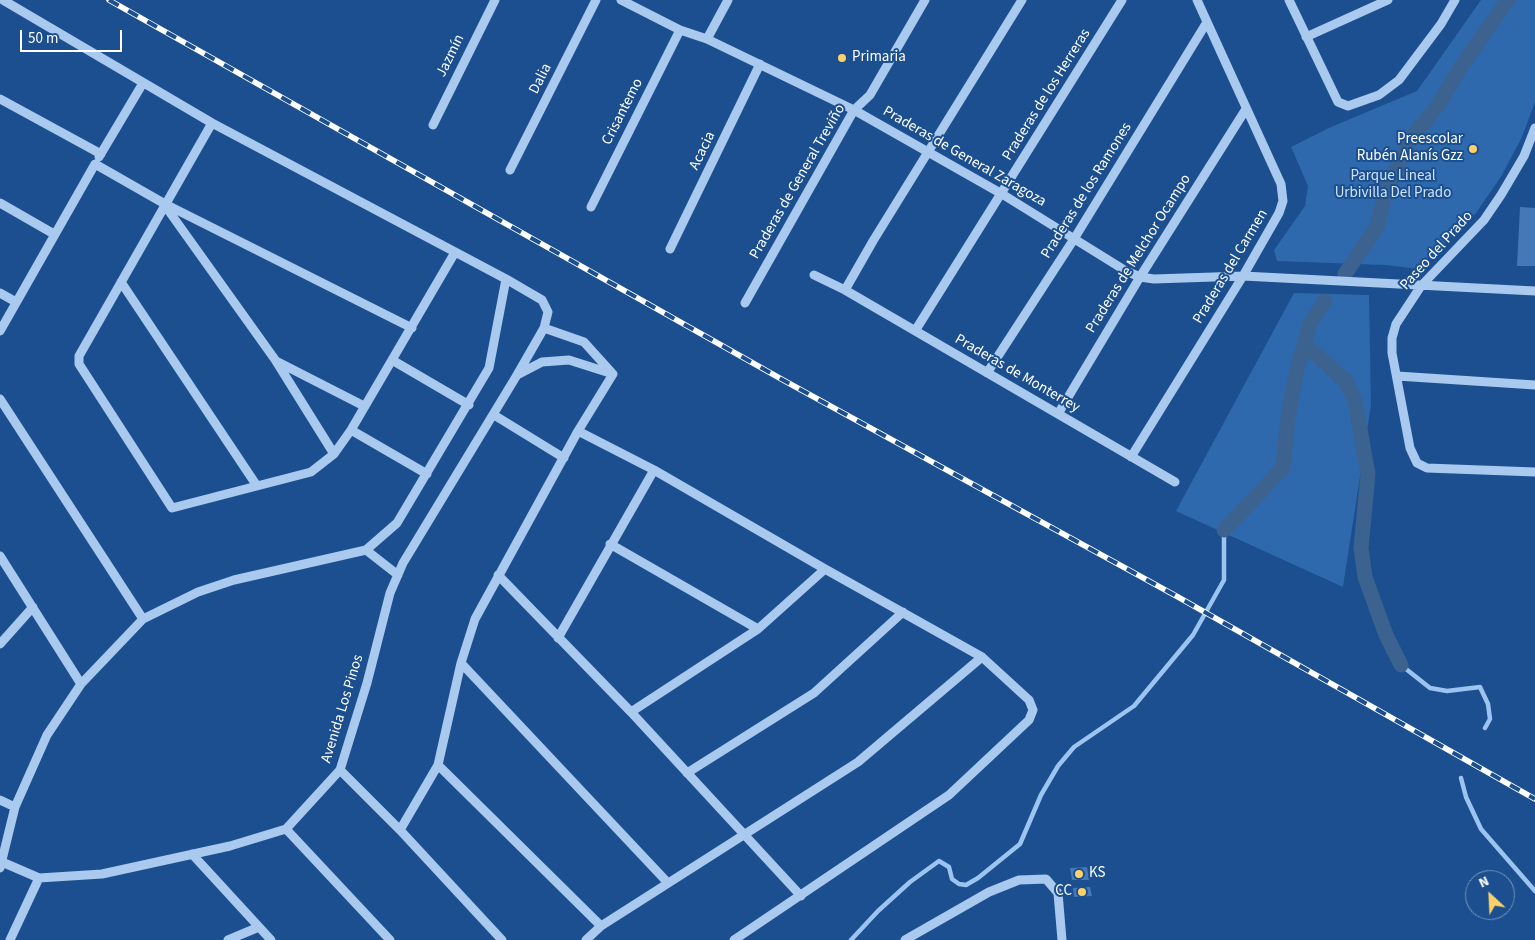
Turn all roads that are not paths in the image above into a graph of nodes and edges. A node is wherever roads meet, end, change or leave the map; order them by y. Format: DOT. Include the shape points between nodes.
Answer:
graph roads {
  1 [pos="3,0"];
  2 [pos="495,0"];
  3 [pos="596,0"];
  4 [pos="621,0"];
  5 [pos="728,0"];
  6 [pos="1022,0"];
  7 [pos="1122,0"];
  8 [pos="1197,0"];
  9 [pos="1289,0"];
  10 [pos="1388,0"];
  11 [pos="1455,0"];
  12 [pos="922,1"];
  13 [pos="1207,22"];
  14 [pos="680,30"];
  15 [pos="1306,37"];
  16 [pos="707,39"];
  17 [pos="760,64"];
  18 [pos="143,83"];
  19 [pos="0,99"];
  20 [pos="1246,109"];
  21 [pos="854,110"];
  22 [pos="212,123"];
  23 [pos="432,125"];
  24 [pos="1535,128"];
  25 [pos="928,152"];
  26 [pos="101,154"];
  27 [pos="95,164"];
  28 [pos="510,170"];
  29 [pos="1002,194"];
  30 [pos="0,203"];
  31 [pos="165,204"];
  32 [pos="591,207"];
  33 [pos="54,234"];
  34 [pos="1074,239"];
  35 [pos="670,249"];
  36 [pos="454,254"];
  37 [pos="814,275"];
  38 [pos="1244,276"];
  39 [pos="1140,277"];
  40 [pos="506,279"];
  41 [pos="121,282"];
  42 [pos="1422,286"];
  43 [pos="845,290"];
  44 [pos="1535,291"];
  45 [pos="0,293"];
  46 [pos="16,302"];
  47 [pos="745,303"];
  48 [pos="412,328"];
  49 [pos="544,328"];
  50 [pos="0,331"];
  51 [pos="915,331"];
  52 [pos="392,360"];
  53 [pos="276,361"];
  54 [pos="987,373"];
  55 [pos="613,374"];
  56 [pos="516,376"];
  57 [pos="1397,376"];
  58 [pos="1535,385"];
  59 [pos="0,399"];
  60 [pos="469,405"];
  61 [pos="364,406"];
  62 [pos="1058,414"];
  63 [pos="494,415"];
  64 [pos="351,430"];
  65 [pos="578,431"];
  66 [pos="334,454"];
  67 [pos="1132,457"];
  68 [pos="564,458"];
  69 [pos="654,470"];
  70 [pos="1535,472"];
  71 [pos="427,474"];
  72 [pos="1175,482"];
  73 [pos="257,486"];
  74 [pos="610,544"];
  75 [pos="366,550"];
  76 [pos="0,556"];
  77 [pos="825,569"];
  78 [pos="398,575"];
  79 [pos="498,575"];
  80 [pos="32,608"];
  81 [pos="903,612"];
  82 [pos="143,619"];
  83 [pos="758,629"];
  84 [pos="558,638"];
  85 [pos="0,644"];
  86 [pos="982,656"];
  87 [pos="461,663"];
  88 [pos="80,684"];
  89 [pos="631,712"];
  90 [pos="438,765"];
  91 [pos="340,770"];
  92 [pos="686,773"];
  93 [pos="0,800"];
  94 [pos="15,807"];
  95 [pos="286,829"];
  96 [pos="400,830"];
  97 [pos="743,834"];
  98 [pos="192,854"];
  99 [pos="1,865"];
  100 [pos="39,878"];
  101 [pos="668,883"];
  102 [pos="801,896"];
  103 [pos="258,926"];
  104 [pos="601,926"];
  105 [pos="10,940"];
  106 [pos="228,940"];
  107 [pos="271,940"];
  108 [pos="390,940"];
  109 [pos="502,940"];
  110 [pos="586,940"];
  111 [pos="734,940"];
  112 [pos="905,940"];
  113 [pos="1062,940"];
  1 -- 18 [label="street"];
  2 -- 23 [label="street, Jazmín"];
  3 -- 28 [label="street, Dalia"];
  4 -- 14 [label="street, Praderas de General Zaragoza"];
  5 -- 16 [label="street"];
  6 -- 25 [label="street"];
  7 -- 29 [label="street, Praderas de los Herreras"];
  8 -- 13 [label="street, Praderas del Carmen"];
  9 -- 15 [label="street"];
  10 -- 15 [label="street"];
  11 -- 15 [label="street" via="1399,80 1379,95 1348,106 1338,102"];
  12 -- 21 [label="street, Praderas de General Treviño" via="870,95"];
  13 -- 20 [label="street, Praderas del Carmen"];
  13 -- 34 [label="street, Praderas de los Ramones"];
  14 -- 16 [label="street, Praderas de General Zaragoza"];
  14 -- 32 [label="street, Crisantemo"];
  16 -- 17 [label="street, Praderas de General Zaragoza"];
  17 -- 21 [label="street, Praderas de General Zaragoza"];
  17 -- 35 [label="street, Acacia"];
  18 -- 22 [label="street"];
  18 -- 26 [label="street"];
  19 -- 26 [label="street"];
  20 -- 38 [label="street, Praderas del Carmen" via="1281,184 1283,201"];
  20 -- 39 [label="street, Praderas de Melchor Ocampo"];
  21 -- 25 [label="street, Praderas de General Zaragoza"];
  21 -- 47 [label="street, Praderas de General Treviño"];
  22 -- 31 [label="street"];
  22 -- 36 [label="street"];
  24 -- 42 [label="street, Paseo del Prado" via="1514,176 1490,212"];
  25 -- 29 [label="street, Praderas de General Zaragoza"];
  25 -- 43 [label="street"];
  26 -- 27 [label="street"];
  27 -- 31 [label="street"];
  27 -- 33 [label="street"];
  29 -- 34 [label="street, Praderas de General Zaragoza"];
  29 -- 51 [label="street, Praderas de los Herreras"];
  30 -- 33 [label="street"];
  31 -- 41 [label="street"];
  31 -- 48 [label="street"];
  31 -- 53 [label="street"];
  33 -- 46 [label="street"];
  34 -- 39 [label="street, Praderas de General Zaragoza"];
  34 -- 54 [label="street, Praderas de los Ramones"];
  36 -- 40 [label="street"];
  36 -- 48 [label="street"];
  37 -- 43 [label="street, Praderas de Monterrey"];
  38 -- 39 [label="street, Praderas de General Zaragoza"];
  38 -- 42 [label="street, Praderas de General Zaragoza"];
  38 -- 67 [label="street, Praderas del Carmen"];
  39 -- 62 [label="street, Praderas de Melchor Ocampo"];
  40 -- 49 [label="street" via="542,300 548,312"];
  40 -- 60 [label="street" via="489,368"];
  41 -- 73 [label="street"];
  41 -- 73 [label="street" via="79,356 79,364 172,508"];
  42 -- 44 [label="street"];
  42 -- 57 [label="street, Paseo del Prado" via="1396,324 1392,338"];
  43 -- 51 [label="street, Praderas de Monterrey"];
  45 -- 46 [label="street"];
  46 -- 50 [label="street"];
  48 -- 52 [label="street"];
  49 -- 55 [label="street" via="584,342"];
  49 -- 56 [label="street, Avenida Los Pinos"];
  51 -- 54 [label="street, Praderas de Monterrey"];
  52 -- 60 [label="street"];
  52 -- 61 [label="street"];
  53 -- 61 [label="street"];
  53 -- 66 [label="street"];
  54 -- 62 [label="street, Praderas de Monterrey"];
  55 -- 56 [label="street" via="568,360 542,362"];
  55 -- 65 [label="street"];
  56 -- 63 [label="street, Avenida Los Pinos"];
  57 -- 58 [label="street"];
  57 -- 70 [label="street, Paseo del Prado" via="1413,458 1417,463 1427,468"];
  59 -- 82 [label="street"];
  60 -- 71 [label="street"];
  61 -- 64 [label="street"];
  62 -- 67 [label="street, Praderas de Monterrey"];
  63 -- 68 [label="street"];
  63 -- 78 [label="street, Avenida Los Pinos"];
  64 -- 66 [label="street"];
  64 -- 71 [label="street"];
  65 -- 68 [label="street"];
  65 -- 69 [label="street"];
  66 -- 73 [label="street" via="311,472"];
  67 -- 72 [label="street, Praderas de Monterrey"];
  68 -- 79 [label="street"];
  69 -- 74 [label="street"];
  69 -- 77 [label="street"];
  71 -- 75 [label="street" via="397,524"];
  74 -- 83 [label="street"];
  74 -- 84 [label="street"];
  75 -- 78 [label="street"];
  75 -- 82 [label="street" via="234,580 198,592"];
  76 -- 80 [label="street"];
  77 -- 81 [label="street"];
  77 -- 83 [label="street"];
  78 -- 91 [label="street, Avenida Los Pinos" via="390,593 367,684"];
  79 -- 84 [label="street"];
  79 -- 87 [label="street" via="475,619"];
  80 -- 85 [label="street"];
  80 -- 88 [label="street"];
  81 -- 86 [label="street"];
  81 -- 92 [label="street" via="814,693"];
  82 -- 88 [label="street"];
  83 -- 89 [label="street"];
  84 -- 89 [label="street"];
  86 -- 97 [label="street" via="858,762"];
  86 -- 102 [label="street" via="1029,700 1033,710 1029,720 949,795"];
  87 -- 90 [label="street"];
  87 -- 101 [label="street"];
  88 -- 94 [label="street" via="47,735"];
  89 -- 92 [label="street"];
  90 -- 96 [label="street"];
  90 -- 104 [label="street"];
  91 -- 95 [label="street, Avenida Los Pinos"];
  91 -- 96 [label="street"];
  92 -- 97 [label="street"];
  93 -- 94 [label="street"];
  94 -- 99 [label="street"];
  95 -- 98 [label="street"];
  95 -- 108 [label="street"];
  96 -- 109 [label="street"];
  97 -- 101 [label="street"];
  97 -- 102 [label="street"];
  98 -- 100 [label="street" via="102,874"];
  98 -- 103 [label="street"];
  99 -- 100 [label="street"];
  100 -- 105 [label="street"];
  101 -- 104 [label="street"];
  102 -- 111 [label="street"];
  103 -- 106 [label="street"];
  103 -- 107 [label="street"];
  104 -- 110 [label="street"];
  112 -- 113 [label="street" via="988,892 1019,880 1046,879 1058,893"];
}
